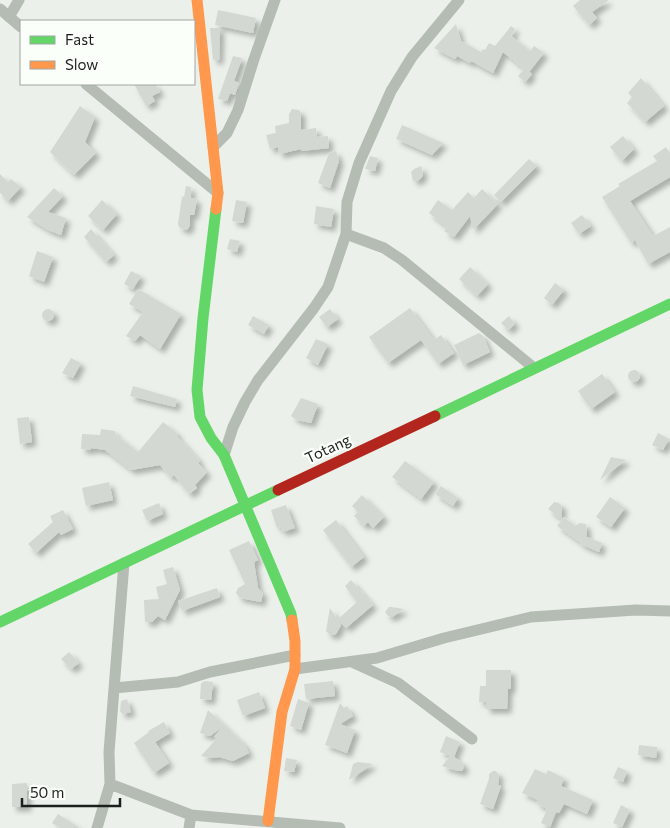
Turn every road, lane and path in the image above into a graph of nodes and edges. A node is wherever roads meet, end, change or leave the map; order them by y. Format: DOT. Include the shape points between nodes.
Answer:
graph roads {
  1 [pos="19,0"];
  2 [pos="197,0"];
  3 [pos="275,0"];
  4 [pos="459,0"];
  5 [pos="4,13"];
  6 [pos="20,27"];
  7 [pos="87,85"];
  8 [pos="213,147"];
  9 [pos="218,193"];
  10 [pos="346,234"];
  11 [pos="670,304"];
  12 [pos="534,368"];
  13 [pos="224,455"];
  14 [pos="245,504"];
  15 [pos="124,563"];
  16 [pos="670,611"];
  17 [pos="0,622"];
  18 [pos="295,655"];
  19 [pos="352,662"];
  20 [pos="295,669"];
  21 [pos="114,688"];
  22 [pos="472,739"];
  23 [pos="110,784"];
  24 [pos="191,815"];
  25 [pos="268,822"];
  26 [pos="253,824"];
  27 [pos="96,828"];
  28 [pos="189,828"];
  29 [pos="340,828"];
  1 -- 5 [label="street"];
  2 -- 8 [label="street"];
  3 -- 8 [label="street" via="238,110 226,133"];
  4 -- 10 [label="street" via="412,57 391,91 359,163 347,202"];
  5 -- 6 [label="street"];
  7 -- 9 [label="street"];
  8 -- 9 [label="street"];
  9 -- 13 [label="street" via="196,390 200,417"];
  10 -- 12 [label="street" via="384,248 402,260"];
  10 -- 13 [label="street" via="328,287 258,380 233,427"];
  11 -- 12 [label="street, Totang"];
  12 -- 14 [label="street, Totang"];
  13 -- 14 [label="street"];
  14 -- 15 [label="street, Totang"];
  14 -- 18 [label="street" via="291,614"];
  15 -- 17 [label="street, Totang"];
  15 -- 21 [label="street"];
  16 -- 19 [label="street" via="531,617"];
  18 -- 20 [label="street"];
  18 -- 21 [label="street" via="210,672 178,682"];
  19 -- 20 [label="street"];
  19 -- 22 [label="street" via="398,683"];
  20 -- 25 [label="street" via="282,712"];
  21 -- 23 [label="street"];
  23 -- 24 [label="street"];
  23 -- 27 [label="street"];
  24 -- 26 [label="street"];
  24 -- 28 [label="street"];
  25 -- 26 [label="street"];
  25 -- 29 [label="street"];
}
